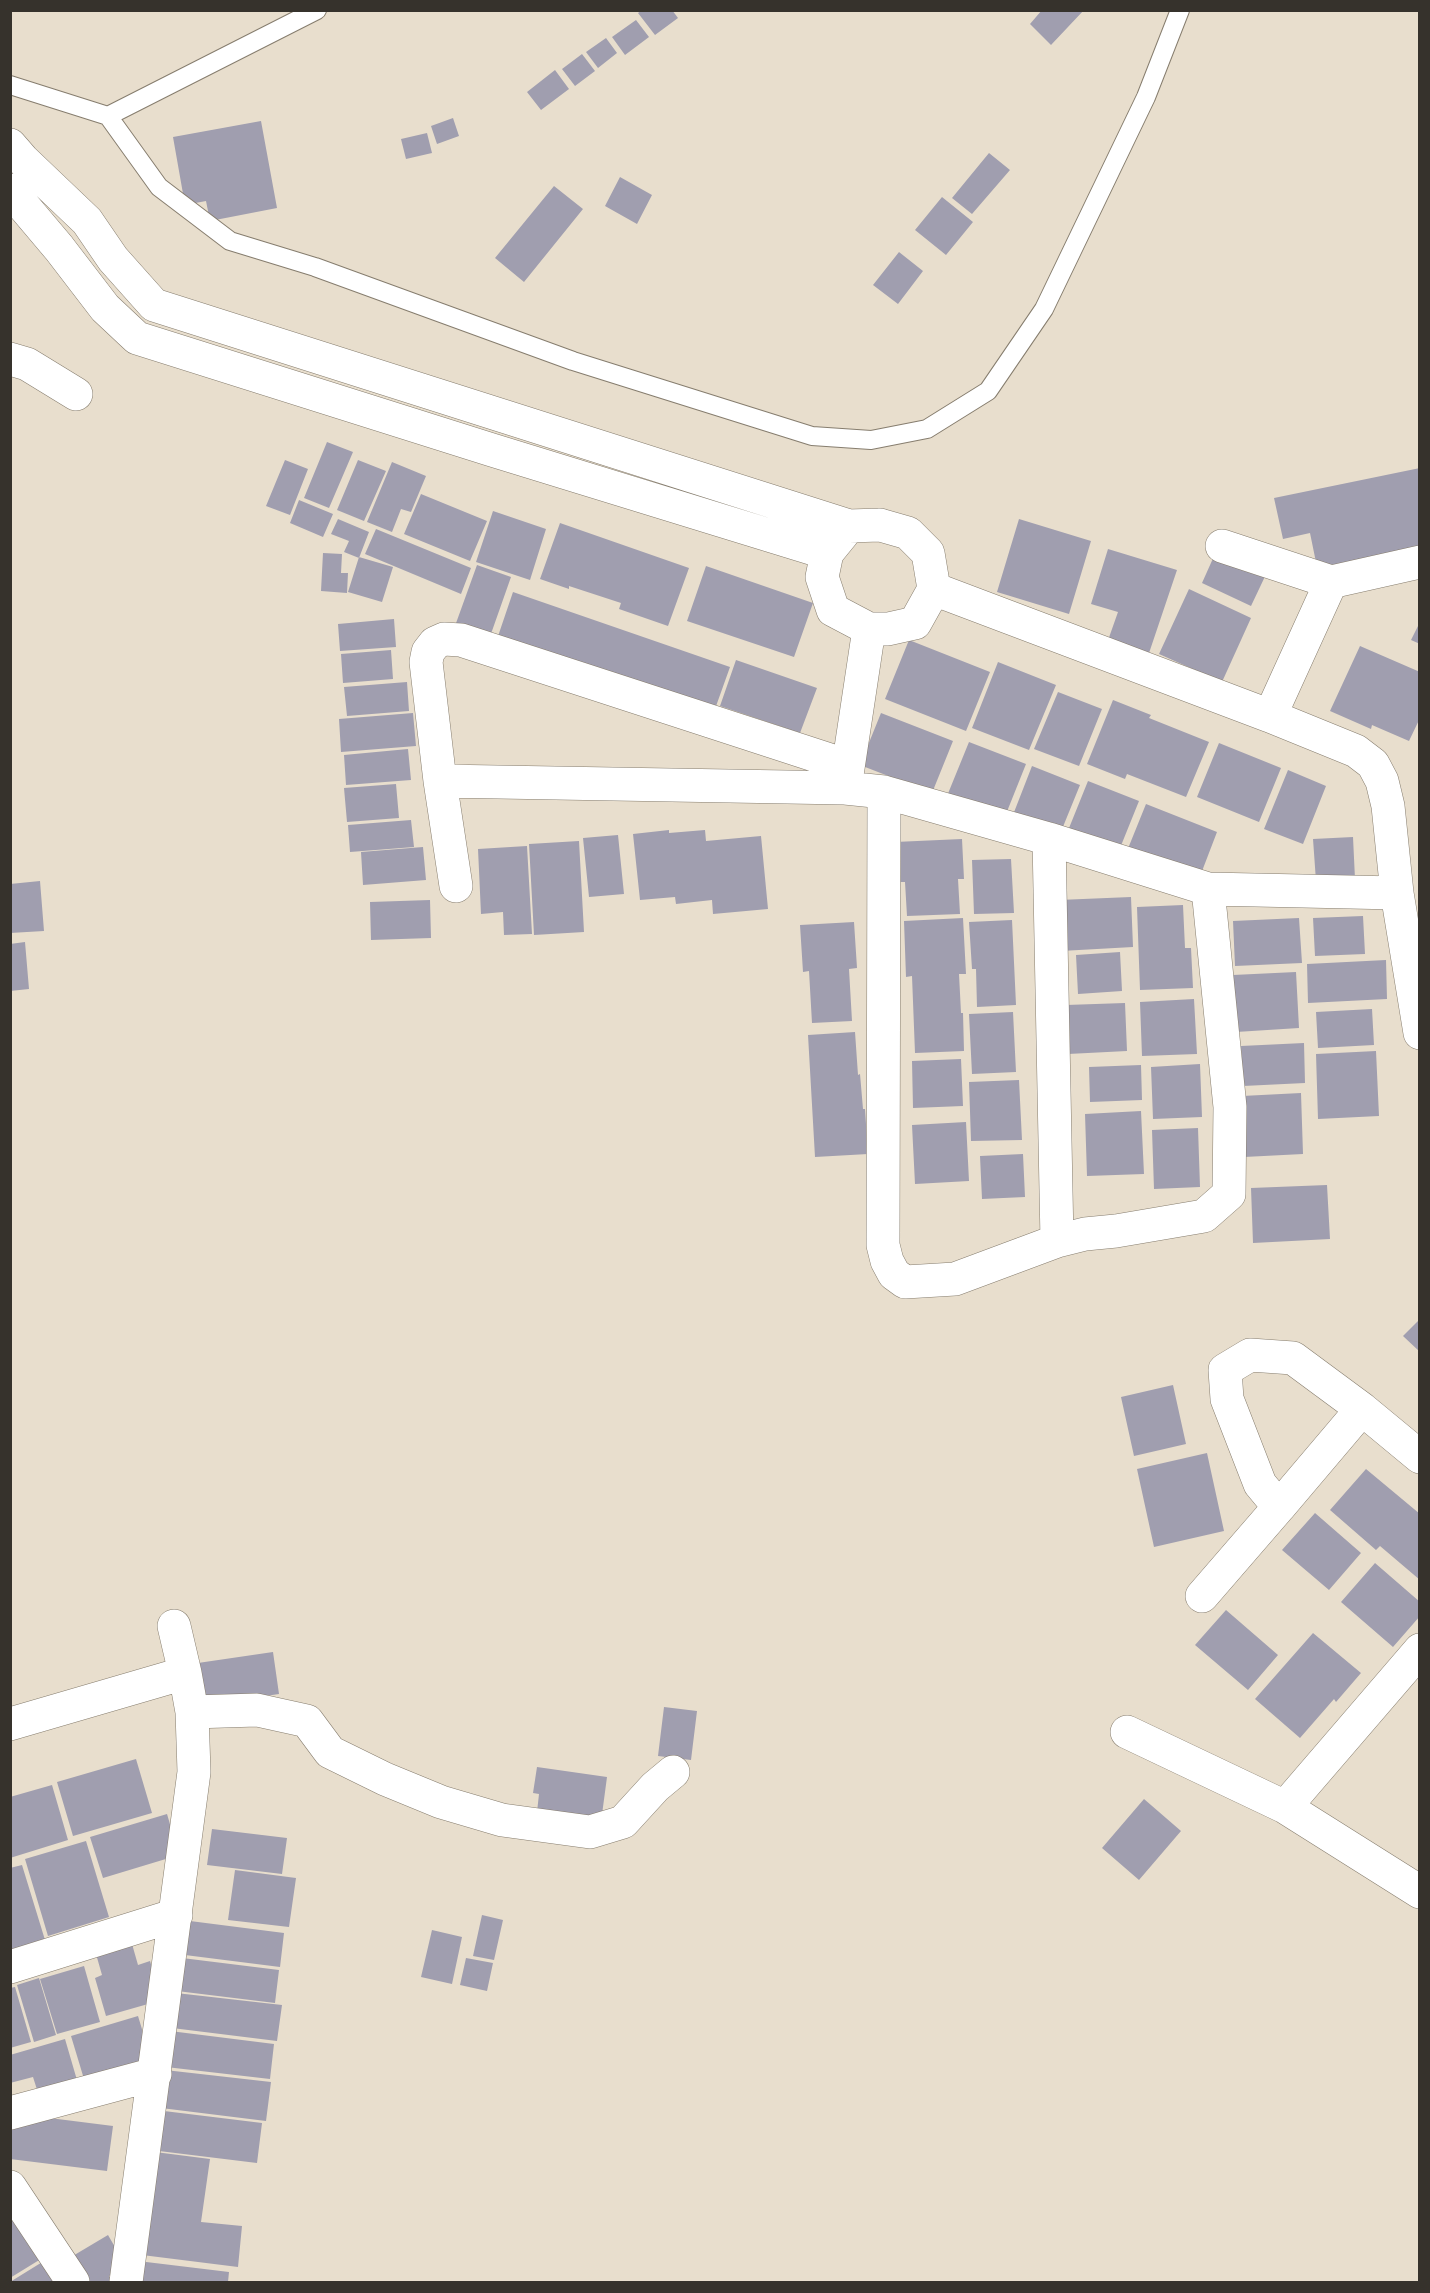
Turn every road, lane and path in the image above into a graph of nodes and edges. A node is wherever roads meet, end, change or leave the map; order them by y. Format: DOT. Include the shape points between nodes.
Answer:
graph roads {
  1 [pos="317,10"];
  2 [pos="1180,10"];
  3 [pos="10,85"];
  4 [pos="108,116"];
  5 [pos="10,145"];
  6 [pos="10,190"];
  7 [pos="10,359"];
  8 [pos="76,394"];
  9 [pos="849,526"];
  10 [pos="1222,546"];
  11 [pos="827,553"];
  12 [pos="1419,562"];
  13 [pos="1331,582"];
  14 [pos="934,589"];
  15 [pos="869,629"];
  16 [pos="1270,716"];
  17 [pos="846,777"];
  18 [pos="440,781"];
  19 [pos="884,792"];
  20 [pos="1049,839"];
  21 [pos="456,886"];
  22 [pos="1208,889"];
  23 [pos="1397,893"];
  24 [pos="1419,1032"];
  25 [pos="1057,1241"];
  26 [pos="1362,1409"];
  27 [pos="1419,1457"];
  28 [pos="1279,1507"];
  29 [pos="1202,1596"];
  30 [pos="174,1626"];
  31 [pos="1419,1650"];
  32 [pos="185,1673"];
  33 [pos="192,1712"];
  34 [pos="10,1724"];
  35 [pos="1128,1732"];
  36 [pos="673,1772"];
  37 [pos="1285,1808"];
  38 [pos="1419,1892"];
  39 [pos="176,1915"];
  40 [pos="10,1967"];
  41 [pos="155,2074"];
  42 [pos="10,2113"];
  43 [pos="10,2187"];
  44 [pos="73,2283"];
  45 [pos="126,2283"];
  1 -- 4 [label="lane"];
  2 -- 4 [label="lane" via="1146,97 1044,309 988,391 927,429 871,440 812,436 573,361 315,267 230,242 159,187"];
  3 -- 4 [label="lane"];
  5 -- 9 [label="street" via="87,220 113,259 154,306"];
  6 -- 11 [label="street" via="105,308 137,338"];
  7 -- 8 [label="street" via="27,364"];
  9 -- 11 [label="street"];
  9 -- 14 [label="street" via="880,525 908,533 928,553"];
  10 -- 13 [label="street"];
  11 -- 15 [label="street" via="822,577 833,610"];
  12 -- 13 [label="street"];
  13 -- 16 [label="street"];
  14 -- 15 [label="street" via="915,623"];
  14 -- 16 [label="street"];
  15 -- 17 [label="street"];
  16 -- 23 [label="street" via="1356,752 1372,764 1382,781 1388,806"];
  17 -- 18 [label="street"];
  17 -- 18 [label="street" via="461,640 444,639 435,643 426,662"];
  17 -- 19 [label="street"];
  18 -- 21 [label="street"];
  19 -- 20 [label="street"];
  19 -- 25 [label="street" via="883,1245 887,1261 904,1282 955,1280"];
  20 -- 22 [label="street"];
  20 -- 25 [label="street"];
  22 -- 23 [label="street"];
  22 -- 25 [label="street" via="1230,1107 1229,1194 1204,1216"];
  23 -- 24 [label="street"];
  26 -- 27 [label="street"];
  26 -- 28 [label="street"];
  26 -- 28 [label="street" via="1293,1359 1250,1355 1225,1370 1227,1399 1239,1431 1260,1484"];
  28 -- 29 [label="street"];
  30 -- 32 [label="street"];
  31 -- 37 [label="street"];
  32 -- 33 [label="street"];
  32 -- 34 [label="street"];
  33 -- 36 [label="street" via="257,1710 307,1721 330,1752 441,1802 502,1820 590,1832 623,1822"];
  33 -- 39 [label="street" via="194,1772"];
  35 -- 37 [label="street"];
  37 -- 38 [label="street"];
  39 -- 40 [label="street"];
  39 -- 41 [label="street"];
  41 -- 42 [label="street"];
  41 -- 45 [label="street"];
  43 -- 44 [label="street"];
}
